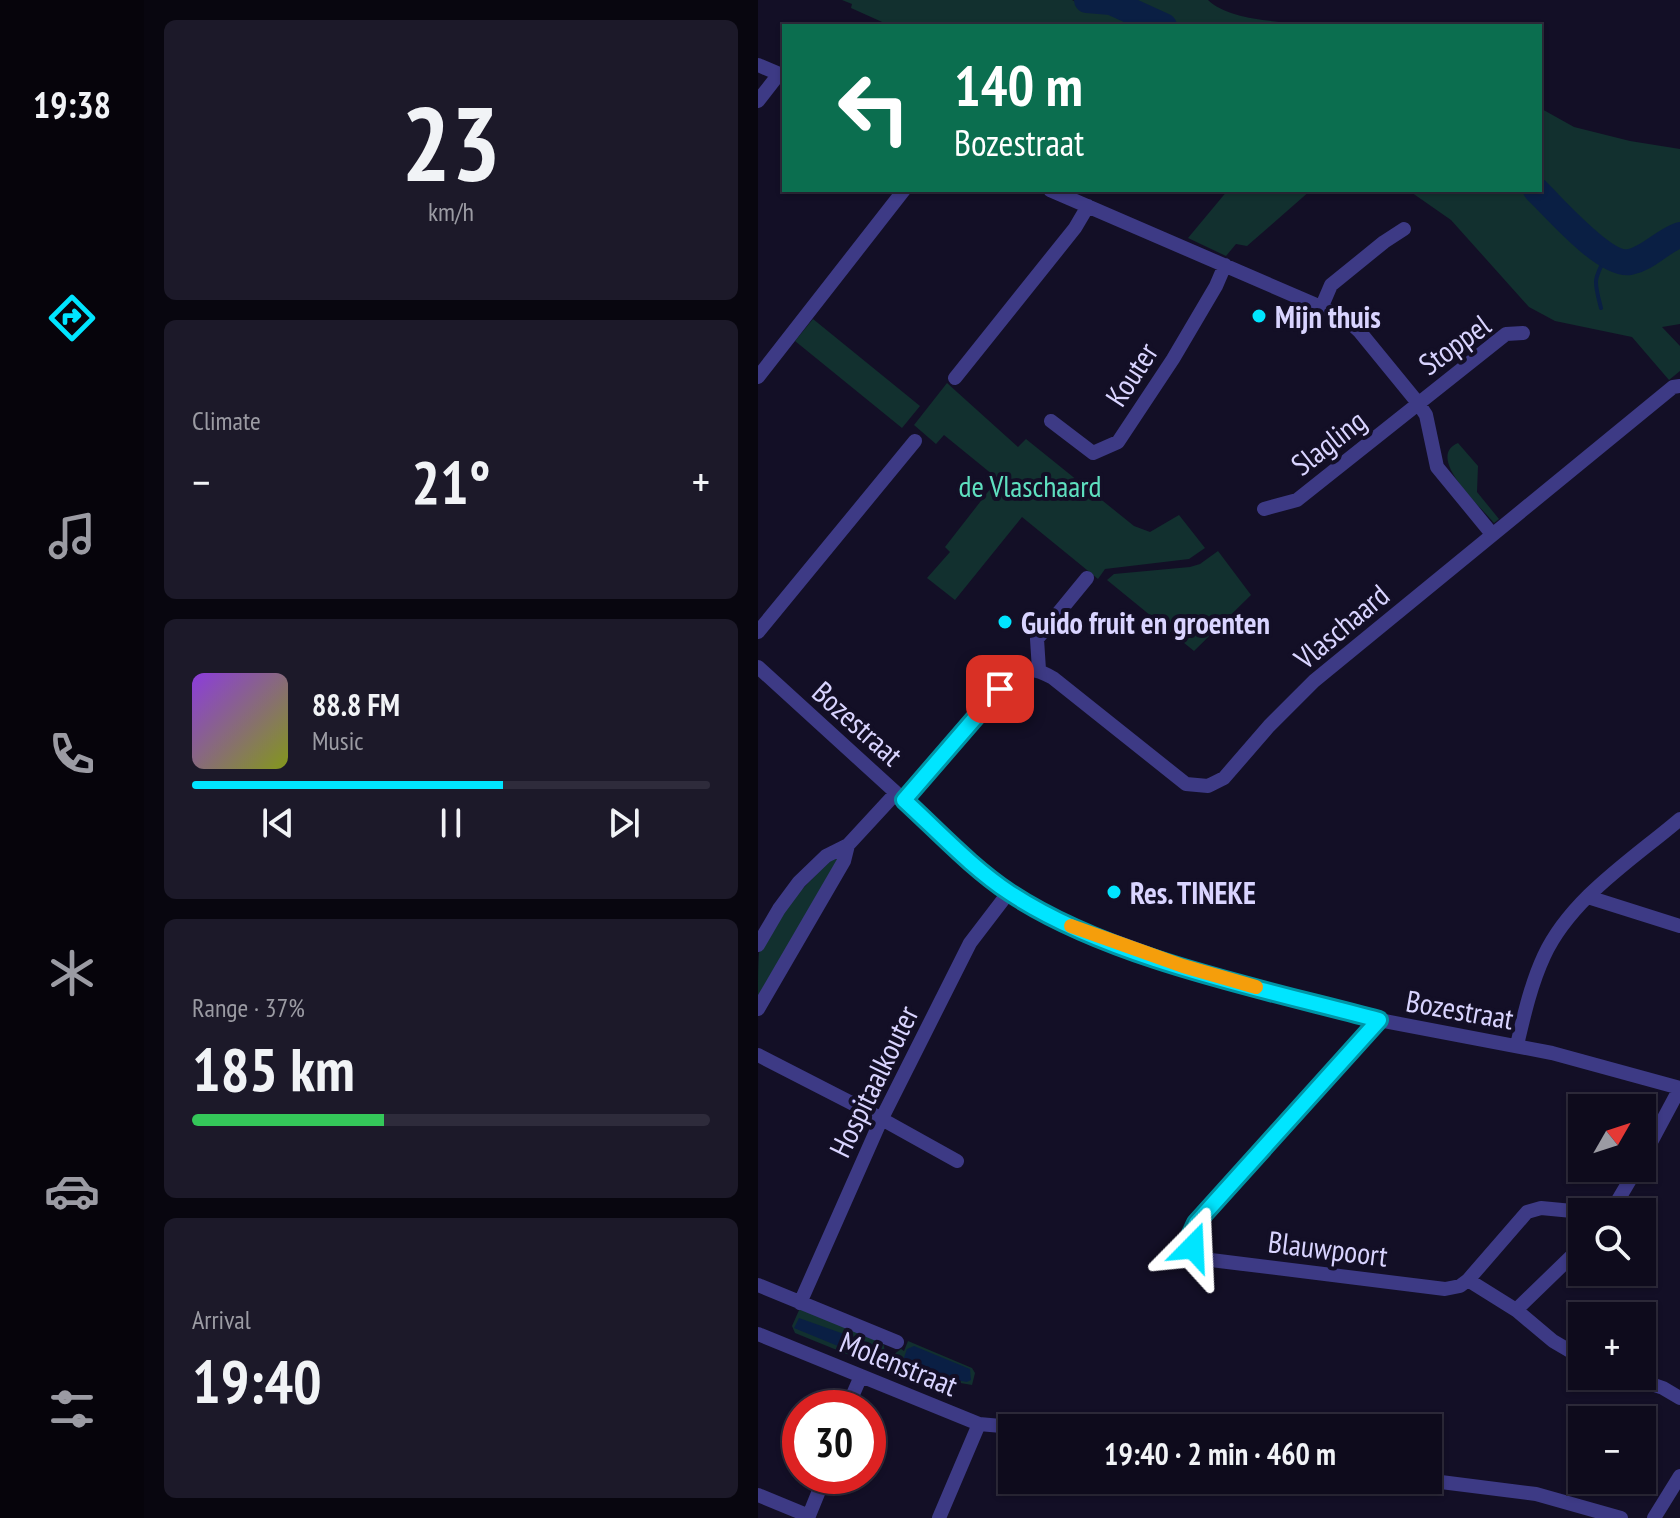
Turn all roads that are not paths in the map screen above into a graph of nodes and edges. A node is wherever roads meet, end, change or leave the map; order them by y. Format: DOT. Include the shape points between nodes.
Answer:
graph roads {
  1 [pos="758,65"];
  2 [pos="782,75"];
  3 [pos="758,101"];
  4 [pos="902,192"];
  5 [pos="1055,192"];
  6 [pos="1088,206"];
  7 [pos="1404,229"];
  8 [pos="1225,265"];
  9 [pos="1322,306"];
  10 [pos="1523,333"];
  11 [pos="760,372"];
  12 [pos="955,378"];
  13 [pos="1680,386"];
  14 [pos="1418,403"];
  15 [pos="1051,421"];
  16 [pos="915,441"];
  17 [pos="1264,509"];
  18 [pos="1492,534"];
  19 [pos="1087,578"];
  20 [pos="758,632"];
  21 [pos="1039,670"];
  22 [pos="761,676"];
  23 [pos="900,797"];
  24 [pos="1680,819"];
  25 [pos="848,845"];
  26 [pos="1009,892"];
  27 [pos="1588,897"];
  28 [pos="1680,926"];
  29 [pos="758,945"];
  30 [pos="758,1009"];
  31 [pos="1379,1020"];
  32 [pos="1517,1045"];
  33 [pos="758,1055"];
  34 [pos="1680,1088"];
  35 [pos="881,1120"];
  36 [pos="1656,1133"];
  37 [pos="957,1161"];
  38 [pos="1568,1211"];
  39 [pos="1568,1262"];
  40 [pos="1468,1280"];
  41 [pos="758,1285"];
  42 [pos="800,1303"];
  43 [pos="1516,1310"];
  44 [pos="758,1334"];
  45 [pos="897,1342"];
  46 [pos="1568,1350"];
  47 [pos="861,1376"];
  48 [pos="1656,1386"];
  49 [pos="855,1390"];
  50 [pos="1680,1398"];
  51 [pos="979,1424"];
  52 [pos="998,1426"];
  53 [pos="1680,1476"];
  54 [pos="1442,1482"];
  55 [pos="818,1494"];
  56 [pos="758,1495"];
  57 [pos="809,1517"];
  58 [pos="939,1518"];
  59 [pos="1621,1518"];
  60 [pos="1654,1518"];
  1 -- 2 [label="street"];
  2 -- 3 [label="street"];
  4 -- 11 [label="street"];
  5 -- 6 [label="street"];
  6 -- 8 [label="street"];
  6 -- 12 [label="street"];
  7 -- 9 [label="street" via="1331,285"];
  8 -- 9 [label="street"];
  8 -- 15 [label="street, Kouter" via="1173,359 1118,442 1093,453"];
  9 -- 14 [label="street" via="1360,332"];
  10 -- 14 [label="street, Stoppel" via="1506,334"];
  13 -- 18 [label="street, Vlaschaard"];
  14 -- 17 [label="street, Slagling" via="1297,500"];
  14 -- 18 [label="street" via="1426,415 1437,467"];
  16 -- 20 [label="street"];
  18 -- 21 [label="street, Vlaschaard" via="1314,681 1224,778 1208,786 1186,784"];
  19 -- 21 [label="street" via="1037,639"];
  21 -- 23 [label="street" via="1014,675"];
  22 -- 23 [label="street, Bozestraat"];
  23 -- 25 [label="street"];
  23 -- 26 [label="street, Bozestraat"];
  24 -- 27 [label="street"];
  25 -- 29 [label="street" via="826,856 799,882"];
  25 -- 30 [label="street" via="844,861"];
  26 -- 31 [label="street, Bozestraat" via="1056,920 1152,956"];
  26 -- 35 [label="street, Hospitaalkouter" via="970,943"];
  27 -- 28 [label="street"];
  27 -- 32 [label="street" via="1545,954"];
  31 -- 32 [label="street, Bozestraat"];
  31 -- 40 [label="street, Blauwpoort" via="1196,1223 1190,1236 1193,1247 1211,1260 1445,1289"];
  32 -- 34 [label="street, Bozestraat"];
  33 -- 35 [label="street"];
  34 -- 36 [label="street"];
  35 -- 37 [label="street"];
  35 -- 42 [label="street, Hospitaalkouter"];
  38 -- 40 [label="street" via="1527,1212"];
  39 -- 43 [label="street"];
  40 -- 43 [label="street"];
  41 -- 42 [label="street, Molenstraat"];
  42 -- 45 [label="street, Molenstraat"];
  43 -- 46 [label="street"];
  44 -- 47 [label="street, Molenstraat"];
  47 -- 49 [label="street"];
  47 -- 51 [label="street, Molenstraat"];
  48 -- 50 [label="street"];
  51 -- 52 [label="street, Molenstraat"];
  51 -- 58 [label="street"];
  53 -- 60 [label="street"];
  54 -- 59 [label="street" via="1536,1494"];
  55 -- 57 [label="street"];
  56 -- 57 [label="street"];
}
